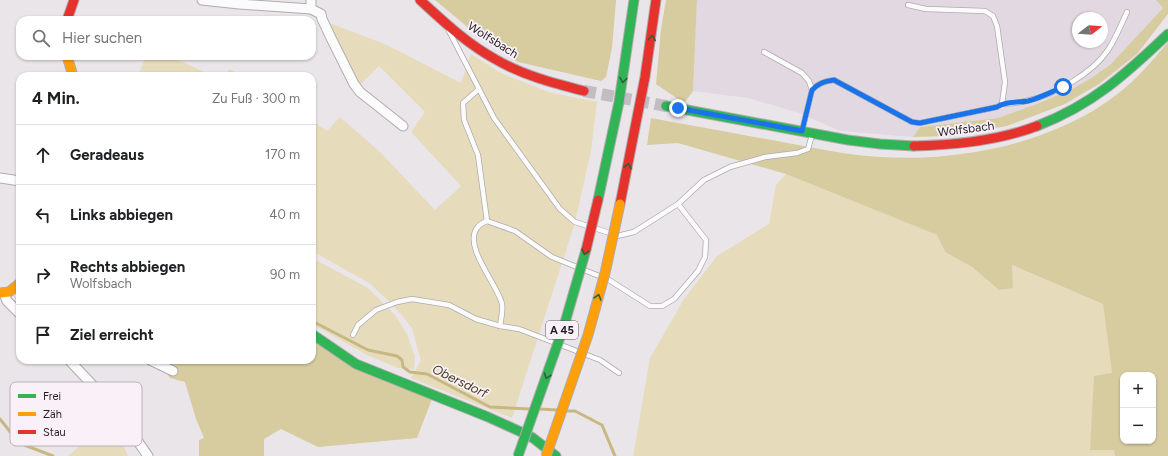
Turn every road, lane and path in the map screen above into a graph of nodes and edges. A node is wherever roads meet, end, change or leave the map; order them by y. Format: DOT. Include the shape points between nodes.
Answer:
graph roads {
  1 [pos="64,0"];
  2 [pos="74,0"];
  3 [pos="202,0"];
  4 [pos="420,0"];
  5 [pos="634,0"];
  6 [pos="656,0"];
  7 [pos="311,4"];
  8 [pos="908,5"];
  9 [pos="1127,12"];
  10 [pos="69,16"];
  11 [pos="443,21"];
  12 [pos="1168,34"];
  13 [pos="764,52"];
  14 [pos="69,60"];
  15 [pos="72,72"];
  16 [pos="479,89"];
  17 [pos="812,90"];
  18 [pos="584,91"];
  19 [pos="1002,104"];
  20 [pos="666,106"];
  21 [pos="403,126"];
  22 [pos="802,131"];
  23 [pos="812,134"];
  24 [pos="0,178"];
  25 [pos="16,180"];
  26 [pos="678,204"];
  27 [pos="487,220"];
  28 [pos="16,286"];
  29 [pos="2,293"];
  30 [pos="16,310"];
  31 [pos="500,326"];
  32 [pos="353,335"];
  33 [pos="316,337"];
  34 [pos="73,364"];
  35 [pos="158,364"];
  36 [pos="173,371"];
  37 [pos="619,373"];
  38 [pos="90,382"];
  39 [pos="141,446"];
  40 [pos="148,456"];
  41 [pos="518,456"];
  42 [pos="546,456"];
  43 [pos="556,456"];
  1 -- 2 [label="street"];
  2 -- 10 [label="main road"];
  3 -- 7 [label="street" via="237,4"];
  4 -- 11 [label="main road, Wolfsbach"];
  5 -- 41 [label="main road, A 45, one-way, bridge" via="619,102 581,268 564,326"];
  42 -- 6 [label="main road, A 45, one-way, bridge" via="588,335 605,273 640,108"];
  7 -- 21 [label="street" via="321,14 360,92"];
  8 -- 19 [label="lane" via="926,9 985,11 993,16 997,26 1005,82"];
  9 -- 19 [label="lane" via="1107,52 1084,74 1042,96"];
  11 -- 16 [label="lane"];
  11 -- 18 [label="main road, Wolfsbach" via="476,47 505,65"];
  12 -- 23 [label="main road, Wolfsbach" via="1125,75 1095,97 1063,115 1011,135 964,143 911,146"];
  13 -- 17 [label="lane" via="802,73"];
  14 -- 15 [label="main road"];
  16 -- 26 [label="lane" via="494,118 560,209 575,222 617,236 634,232"];
  16 -- 27 [label="lane" via="464,103 464,120 478,155"];
  17 -- 19 [label="lane" via="822,82 834,80 905,119 920,123"];
  17 -- 22 [label="lane"];
  20 -- 22 [label="main road, Wolfsbach"];
  22 -- 23 [label="main road, Wolfsbach"];
  23 -- 26 [label="lane" via="808,149 730,167 704,180"];
  24 -- 25 [label="street"];
  26 -- 27 [label="lane" via="706,240 705,257 698,271 674,299 662,306 650,306 609,280 552,257 515,231"];
  27 -- 31 [label="lane" via="477,227 474,238 475,251 502,304"];
  28 -- 29 [label="main road" via="9,292"];
  29 -- 30 [label="street"];
  31 -- 32 [label="lane" via="476,319 449,305 412,299 376,310 358,325"];
  31 -- 37 [label="lane" via="519,329 582,352"];
  33 -- 43 [label="main road" via="356,364 520,431"];
  34 -- 38 [label="street"];
  35 -- 36 [label="street"];
  39 -- 40 [label="street"];
}
